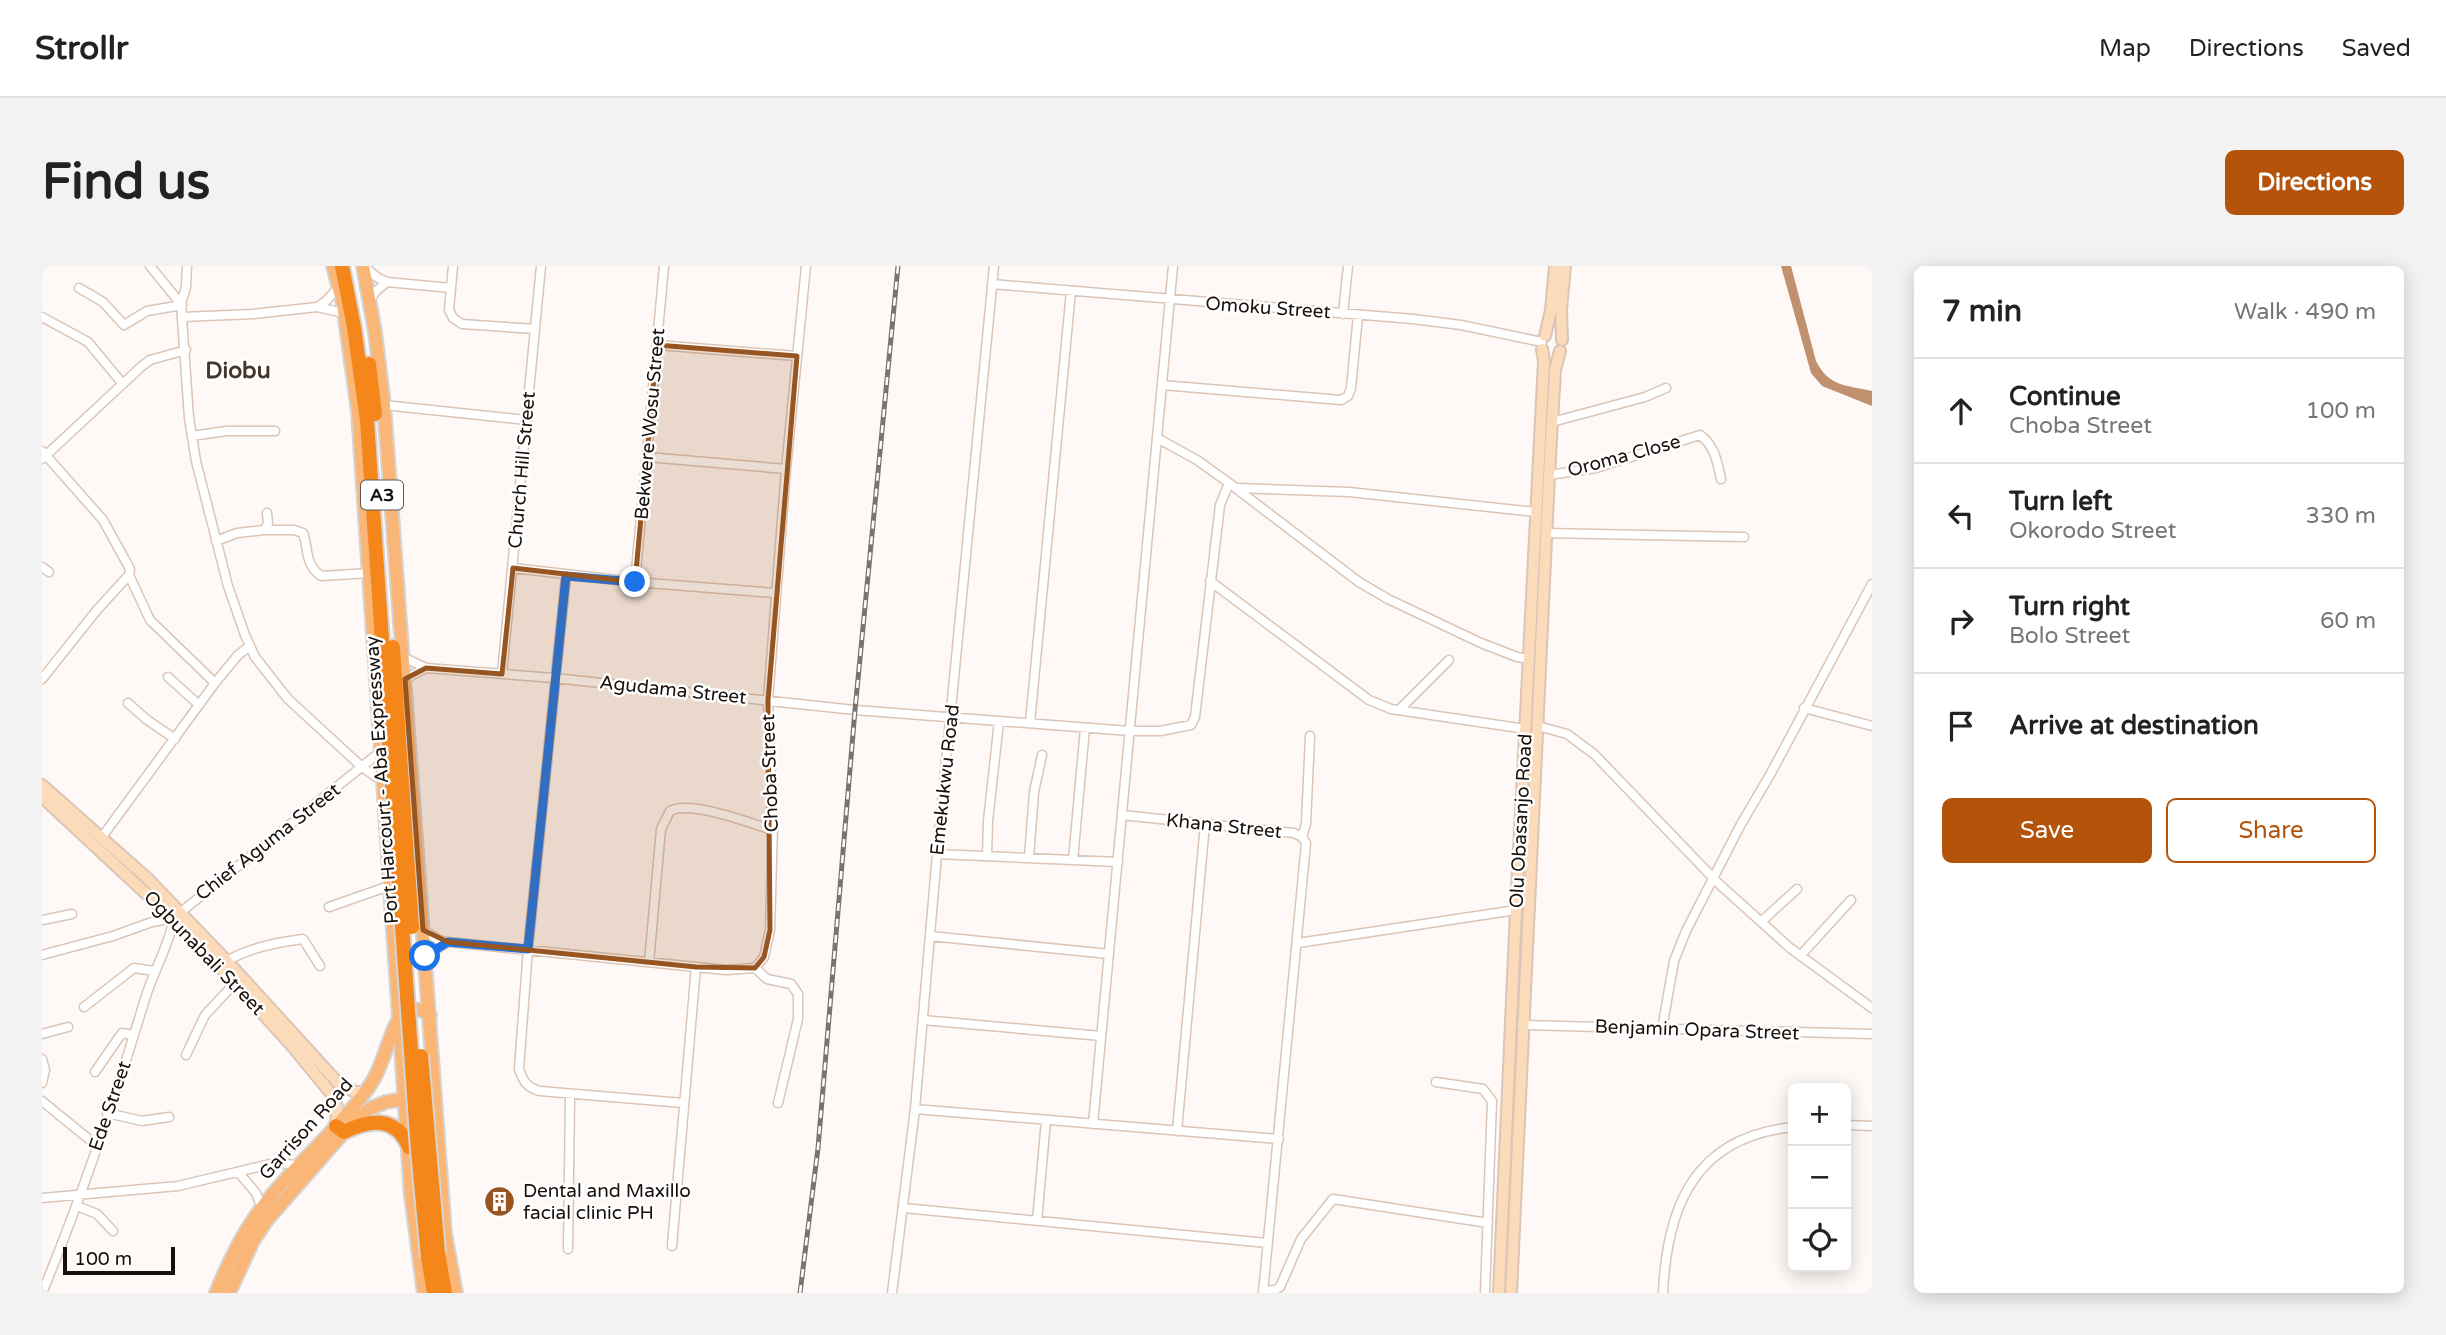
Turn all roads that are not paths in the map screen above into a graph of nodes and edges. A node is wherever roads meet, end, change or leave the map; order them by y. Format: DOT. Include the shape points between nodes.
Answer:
graph roads {
  1 [pos="150,266"];
  2 [pos="187,266"];
  3 [pos="337,266"];
  4 [pos="351,266"];
  5 [pos="364,266"];
  6 [pos="453,266"];
  7 [pos="541,266"];
  8 [pos="664,266"];
  9 [pos="806,266"];
  10 [pos="994,266"];
  11 [pos="1173,266"];
  12 [pos="1348,266"];
  13 [pos="1555,266"];
  14 [pos="1565,266"];
  15 [pos="387,282"];
  16 [pos="992,284"];
  17 [pos="343,287"];
  18 [pos="79,288"];
  19 [pos="451,288"];
  20 [pos="1071,291"];
  21 [pos="370,300"];
  22 [pos="1170,300"];
  23 [pos="181,305"];
  24 [pos="317,307"];
  25 [pos="344,313"];
  26 [pos="1343,314"];
  27 [pos="1358,315"];
  28 [pos="42,317"];
  29 [pos="183,317"];
  30 [pos="536,329"];
  31 [pos="1543,342"];
  32 [pos="657,345"];
  33 [pos="1561,345"];
  34 [pos="186,349"];
  35 [pos="797,356"];
  36 [pos="122,383"];
  37 [pos="1162,385"];
  38 [pos="1666,388"];
  39 [pos="384,405"];
  40 [pos="527,420"];
  41 [pos="1552,422"];
  42 [pos="275,431"];
  43 [pos="192,436"];
  44 [pos="1157,438"];
  45 [pos="43,455"];
  46 [pos="647,457"];
  47 [pos="786,469"];
  48 [pos="1549,475"];
  49 [pos="1721,479"];
  50 [pos="1233,486"];
  51 [pos="1536,512"];
  52 [pos="267,513"];
  53 [pos="264,530"];
  54 [pos="1546,533"];
  55 [pos="1744,537"];
  56 [pos="216,541"];
  57 [pos="513,568"];
  58 [pos="370,573"];
  59 [pos="129,575"];
  60 [pos="566,576"];
  61 [pos="1210,581"];
  62 [pos="635,582"];
  63 [pos="1872,584"];
  64 [pos="775,593"];
  65 [pos="250,646"];
  66 [pos="403,657"];
  67 [pos="1529,659"];
  68 [pos="1449,660"];
  69 [pos="426,668"];
  70 [pos="502,674"];
  71 [pos="168,677"];
  72 [pos="554,678"];
  73 [pos="42,679"];
  74 [pos="405,679"];
  75 [pos="215,683"];
  76 [pos="768,700"];
  77 [pos="128,703"];
  78 [pos="199,705"];
  79 [pos="1804,708"];
  80 [pos="1399,710"];
  81 [pos="951,717"];
  82 [pos="999,721"];
  83 [pos="1030,723"];
  84 [pos="1538,726"];
  85 [pos="1872,726"];
  86 [pos="393,727"];
  87 [pos="1085,728"];
  88 [pos="1526,729"];
  89 [pos="1130,731"];
  90 [pos="1310,736"];
  91 [pos="175,739"];
  92 [pos="380,752"];
  93 [pos="1042,755"];
  94 [pos="362,767"];
  95 [pos="382,781"];
  96 [pos="42,785"];
  97 [pos="43,800"];
  98 [pos="1122,815"];
  99 [pos="1205,824"];
  100 [pos="773,830"];
  101 [pos="102,837"];
  102 [pos="1302,837"];
  103 [pos="937,854"];
  104 [pos="987,856"];
  105 [pos="1029,858"];
  106 [pos="1073,860"];
  107 [pos="1118,862"];
  108 [pos="1712,877"];
  109 [pos="389,886"];
  110 [pos="1797,889"];
  111 [pos="1852,900"];
  112 [pos="329,907"];
  113 [pos="1516,910"];
  114 [pos="72,914"];
  115 [pos="177,915"];
  116 [pos="42,920"];
  117 [pos="1762,922"];
  118 [pos="423,930"];
  119 [pos="930,936"];
  120 [pos="448,942"];
  121 [pos="1298,943"];
  122 [pos="528,949"];
  123 [pos="1109,954"];
  124 [pos="42,955"];
  125 [pos="1801,955"];
  126 [pos="425,956"];
  127 [pos="227,961"];
  128 [pos="649,962"];
  129 [pos="320,966"];
  130 [pos="696,967"];
  131 [pos="755,968"];
  132 [pos="154,971"];
  133 [pos="235,983"];
  134 [pos="84,1007"];
  135 [pos="1872,1008"];
  136 [pos="430,1015"];
  137 [pos="399,1018"];
  138 [pos="923,1020"];
  139 [pos="1522,1025"];
  140 [pos="68,1027"];
  141 [pos="1662,1029"];
  142 [pos="42,1034"];
  143 [pos="1872,1034"];
  144 [pos="134,1035"];
  145 [pos="1101,1036"];
  146 [pos="186,1055"];
  147 [pos="42,1059"];
  148 [pos="95,1072"];
  149 [pos="1436,1082"];
  150 [pos="42,1083"];
  151 [pos="340,1085"];
  152 [pos="366,1092"];
  153 [pos="435,1096"];
  154 [pos="570,1096"];
  155 [pos="405,1099"];
  156 [pos="42,1101"];
  157 [pos="683,1103"];
  158 [pos="778,1103"];
  159 [pos="915,1110"];
  160 [pos="349,1112"];
  161 [pos="107,1113"];
  162 [pos="169,1118"];
  163 [pos="1046,1120"];
  164 [pos="1093,1124"];
  165 [pos="1851,1125"];
  166 [pos="1872,1126"];
  167 [pos="1788,1127"];
  168 [pos="340,1129"];
  169 [pos="1177,1131"];
  170 [pos="1279,1139"];
  171 [pos="96,1145"];
  172 [pos="409,1147"];
  173 [pos="298,1166"];
  174 [pos="239,1172"];
  175 [pos="80,1196"];
  176 [pos="42,1198"];
  177 [pos="77,1206"];
  178 [pos="262,1208"];
  179 [pos="904,1208"];
  180 [pos="1037,1220"];
  181 [pos="1488,1223"];
  182 [pos="113,1231"];
  183 [pos="1267,1243"];
  184 [pos="672,1245"];
  185 [pos="568,1249"];
  186 [pos="433,1255"];
  187 [pos="44,1282"];
  188 [pos="1263,1292"];
  189 [pos="42,1293"];
  190 [pos="216,1293"];
  191 [pos="229,1293"];
  192 [pos="424,1293"];
  193 [pos="434,1293"];
  194 [pos="444,1293"];
  195 [pos="456,1293"];
  196 [pos="892,1293"];
  197 [pos="1485,1293"];
  198 [pos="1499,1293"];
  199 [pos="1511,1293"];
  200 [pos="1663,1293"];
  1 -- 23 [label="street"];
  2 -- 23 [label="street"];
  3 -- 17 [label="highway, Port Harcourt - Aba Expressway / A3"];
  4 -- 86 [label="highway, Port Harcourt - Aba Expressway / A3" via="373,390"];
  5 -- 15 [label="street"];
  5 -- 21 [label="main road"];
  6 -- 19 [label="street"];
  7 -- 30 [label="street, Church Hill Street"];
  8 -- 32 [label="street, Bekwere Wosu Street"];
  9 -- 35 [label="street, Choba Street"];
  10 -- 16 [label="street, Emekukwu Road"];
  11 -- 22 [label="street"];
  12 -- 26 [label="street"];
  13 -- 31 [label="main road, Olu Obasanjo Road"];
  14 -- 33 [label="main road, Olu Obasanjo Road"];
  15 -- 19 [label="street"];
  15 -- 21 [label="street"];
  16 -- 20 [label="street, Omoku Street"];
  16 -- 81 [label="street, Emekukwu Road"];
  17 -- 24 [label="street"];
  17 -- 25 [label="main road"];
  17 -- 86 [label="highway, Port Harcourt - Aba Expressway / A3" via="369,441"];
  18 -- 23 [label="street" via="103,302 124,325 147,311"];
  19 -- 30 [label="street" via="449,310 462,324"];
  20 -- 22 [label="street, Omoku Street"];
  20 -- 83 [label="street"];
  21 -- 39 [label="main road"];
  22 -- 26 [label="street, Omoku Street"];
  22 -- 37 [label="street"];
  23 -- 29 [label="street"];
  24 -- 25 [label="street"];
  24 -- 29 [label="street"];
  25 -- 58 [label="main road" via="358,412"];
  26 -- 27 [label="street, Omoku Street"];
  27 -- 31 [label="street, Omoku Street" via="1461,326"];
  27 -- 37 [label="street" via="1351,388 1341,400"];
  28 -- 36 [label="street" via="88,342"];
  29 -- 34 [label="street"];
  30 -- 40 [label="street, Church Hill Street"];
  31 -- 33 [label="main road" via="1555,334"];
  31 -- 33 [label="main road" via="1551,355"];
  31 -- 51 [label="main road, Olu Obasanjo Road"];
  32 -- 35 [label="street"];
  32 -- 46 [label="street, Bekwere Wosu Street"];
  33 -- 41 [label="main road, Olu Obasanjo Road"];
  34 -- 36 [label="street" via="150,360"];
  34 -- 43 [label="street"];
  35 -- 47 [label="street, Choba Street"];
  36 -- 45 [label="street"];
  37 -- 44 [label="street"];
  38 -- 41 [label="street"];
  39 -- 40 [label="street"];
  39 -- 66 [label="main road"];
  40 -- 57 [label="street, Church Hill Street"];
  41 -- 48 [label="main road, Olu Obasanjo Road"];
  42 -- 43 [label="street" via="226,430"];
  43 -- 56 [label="street"];
  44 -- 50 [label="street"];
  44 -- 89 [label="street"];
  45 -- 59 [label="street" via="103,520 127,561"];
  46 -- 47 [label="street"];
  46 -- 62 [label="street, Bekwere Wosu Street"];
  47 -- 64 [label="street, Choba Street"];
  48 -- 49 [label="street, Oroma Close" via="1597,468 1700,435 1715,453"];
  48 -- 54 [label="main road, Olu Obasanjo Road"];
  50 -- 51 [label="street" via="1349,492"];
  50 -- 61 [label="street" via="1220,505"];
  50 -- 67 [label="street" via="1359,582 1481,643"];
  51 -- 67 [label="main road, Olu Obasanjo Road"];
  52 -- 53 [label="street"];
  53 -- 56 [label="street"];
  53 -- 58 [label="street" via="303,533 307,558 321,576"];
  54 -- 55 [label="street"];
  54 -- 84 [label="main road, Olu Obasanjo Road"];
  56 -- 65 [label="street"];
  57 -- 60 [label="street"];
  57 -- 70 [label="street, Church Hill Street"];
  58 -- 92 [label="main road"];
  59 -- 73 [label="street"];
  59 -- 75 [label="street" via="150,620"];
  60 -- 62 [label="street"];
  60 -- 72 [label="street"];
  61 -- 80 [label="street" via="1369,700"];
  61 -- 89 [label="street, Agudama Street" via="1194,721 1179,729"];
  62 -- 64 [label="street"];
  63 -- 79 [label="street"];
  64 -- 76 [label="street, Choba Street"];
  65 -- 75 [label="street"];
  65 -- 94 [label="street" via="288,699"];
  66 -- 69 [label="street"];
  66 -- 74 [label="main road"];
  67 -- 88 [label="main road, Olu Obasanjo Road"];
  68 -- 80 [label="street"];
  69 -- 70 [label="street, Agudama Street"];
  69 -- 74 [label="street"];
  70 -- 72 [label="street, Agudama Street"];
  71 -- 78 [label="street"];
  72 -- 76 [label="street, Agudama Street"];
  72 -- 122 [label="street"];
  74 -- 118 [label="main road"];
  75 -- 78 [label="street"];
  76 -- 81 [label="street, Agudama Street"];
  76 -- 100 [label="street, Choba Street"];
  77 -- 91 [label="street"];
  78 -- 91 [label="street"];
  79 -- 85 [label="street"];
  79 -- 108 [label="street"];
  80 -- 88 [label="street"];
  81 -- 82 [label="street, Agudama Street"];
  81 -- 103 [label="street, Emekukwu Road"];
  82 -- 83 [label="street, Agudama Street"];
  82 -- 104 [label="street"];
  83 -- 87 [label="street, Agudama Street"];
  84 -- 108 [label="street" via="1567,734 1604,763"];
  84 -- 139 [label="main road, Olu Obasanjo Road"];
  86 -- 186 [label="highway, Port Harcourt - Aba Expressway / A3, bridge"];
  87 -- 89 [label="street, Agudama Street"];
  87 -- 106 [label="street"];
  88 -- 113 [label="main road, Olu Obasanjo Road"];
  89 -- 98 [label="street"];
  90 -- 102 [label="street"];
  91 -- 101 [label="street"];
  92 -- 94 [label="street, Chief Aguma Street"];
  92 -- 95 [label="main road"];
  93 -- 105 [label="street"];
  94 -- 95 [label="street"];
  94 -- 115 [label="street, Chief Aguma Street"];
  95 -- 109 [label="main road"];
  96 -- 101 [label="main road, Ogbunabali Street"];
  97 -- 115 [label="main road, Ogbunabali Street"];
  98 -- 99 [label="street, Khana Street"];
  98 -- 107 [label="street"];
  99 -- 102 [label="street, Khana Street" via="1294,832"];
  99 -- 169 [label="street"];
  100 -- 128 [label="street" via="698,809 670,811 662,829"];
  100 -- 131 [label="street, Choba Street" via="770,930 764,957"];
  101 -- 115 [label="main road, Ogbunabali Street"];
  102 -- 121 [label="street, Khana Street" via="1307,853"];
  103 -- 104 [label="street"];
  103 -- 119 [label="street, Emekukwu Road"];
  104 -- 105 [label="street"];
  105 -- 106 [label="street"];
  106 -- 107 [label="street"];
  107 -- 123 [label="street"];
  108 -- 117 [label="street"];
  108 -- 141 [label="street" via="1674,961"];
  109 -- 112 [label="street"];
  109 -- 137 [label="main road"];
  110 -- 117 [label="street"];
  111 -- 125 [label="street"];
  113 -- 121 [label="street"];
  113 -- 198 [label="main road, Olu Obasanjo Road"];
  114 -- 116 [label="street"];
  115 -- 124 [label="street"];
  115 -- 127 [label="main road, Ogbunabali Street"];
  115 -- 132 [label="street, Ede Street"];
  115 -- 133 [label="main road, Ogbunabali Street"];
  117 -- 125 [label="street"];
  118 -- 120 [label="street"];
  118 -- 126 [label="main road"];
  119 -- 123 [label="street"];
  119 -- 138 [label="street, Emekukwu Road"];
  120 -- 122 [label="street"];
  120 -- 126 [label="street"];
  121 -- 170 [label="street, Khana Street"];
  122 -- 128 [label="street"];
  122 -- 154 [label="street" via="519,1069 530,1088"];
  123 -- 145 [label="street"];
  125 -- 135 [label="street"];
  126 -- 136 [label="main road"];
  127 -- 129 [label="street" via="303,939"];
  127 -- 151 [label="main road, Ogbunabali Street"];
  128 -- 130 [label="street"];
  130 -- 131 [label="street"];
  130 -- 157 [label="street"];
  131 -- 158 [label="street" via="767,979 790,984 798,994 798,1019"];
  132 -- 134 [label="street" via="134,968"];
  132 -- 144 [label="street, Ede Street"];
  133 -- 146 [label="street" via="205,1015"];
  133 -- 168 [label="main road, Ogbunabali Street" via="326,1084 334,1097"];
  136 -- 137 [label="main road" via="414,1008"];
  136 -- 153 [label="main road"];
  137 -- 152 [label="main road, Garrison Road"];
  137 -- 155 [label="main road"];
  138 -- 145 [label="street"];
  138 -- 159 [label="street, Emekukwu Road"];
  139 -- 141 [label="street, Benjamin Opara Street"];
  139 -- 199 [label="main road, Olu Obasanjo Road"];
  140 -- 142 [label="street"];
  141 -- 143 [label="street, Benjamin Opara Street"];
  144 -- 148 [label="street" via="122,1033"];
  144 -- 161 [label="street, Ede Street"];
  145 -- 164 [label="street"];
  147 -- 150 [label="street"];
  149 -- 181 [label="street" via="1483,1089 1492,1101"];
  151 -- 152 [label="main road"];
  151 -- 160 [label="main road, Ogbunabali Street"];
  152 -- 160 [label="main road, Garrison Road"];
  153 -- 155 [label="main road, Garrison Road"];
  153 -- 195 [label="main road" via="445,1234"];
  154 -- 157 [label="street"];
  154 -- 185 [label="street"];
  155 -- 168 [label="main road, Garrison Road" via="386,1102"];
  155 -- 172 [label="main road"];
  156 -- 171 [label="street"];
  157 -- 184 [label="street"];
  159 -- 163 [label="street"];
  159 -- 179 [label="street, Emekukwu Road"];
  160 -- 168 [label="main road, Garrison Road"];
  161 -- 162 [label="street" via="142,1121"];
  161 -- 171 [label="street, Ede Street"];
  163 -- 164 [label="street"];
  163 -- 180 [label="street"];
  164 -- 169 [label="street"];
  165 -- 166 [label="street"];
  167 -- 200 [label="street" via="1731,1143 1705,1165 1675,1211"];
  168 -- 172 [label="highway" via="379,1123 399,1130"];
  168 -- 173 [label="main road, Garrison Road"];
  168 -- 191 [label="main road, Garrison Road" via="267,1220"];
  169 -- 170 [label="street"];
  170 -- 183 [label="street, Khana Street"];
  171 -- 175 [label="street, Ede Street"];
  172 -- 192 [label="main road"];
  173 -- 174 [label="street" via="270,1164"];
  173 -- 178 [label="main road, Garrison Road"];
  174 -- 175 [label="street" via="178,1186"];
  174 -- 178 [label="street"];
  175 -- 176 [label="street"];
  175 -- 177 [label="street, Ede Street"];
  177 -- 182 [label="street" via="97,1214"];
  177 -- 187 [label="street, Ede Street"];
  178 -- 190 [label="main road, Garrison Road" via="240,1240"];
  179 -- 180 [label="street"];
  179 -- 196 [label="street, Emekukwu Road"];
  180 -- 183 [label="street"];
  181 -- 188 [label="street" via="1334,1199 1301,1239 1280,1287"];
  181 -- 197 [label="street"];
  183 -- 188 [label="street, Khana Street"];
  186 -- 193 [label="highway, Port Harcourt - Aba Expressway / A3"];
  186 -- 194 [label="highway, Port Harcourt - Aba Expressway / A3"];
  187 -- 189 [label="street, Ede Street"];
}
